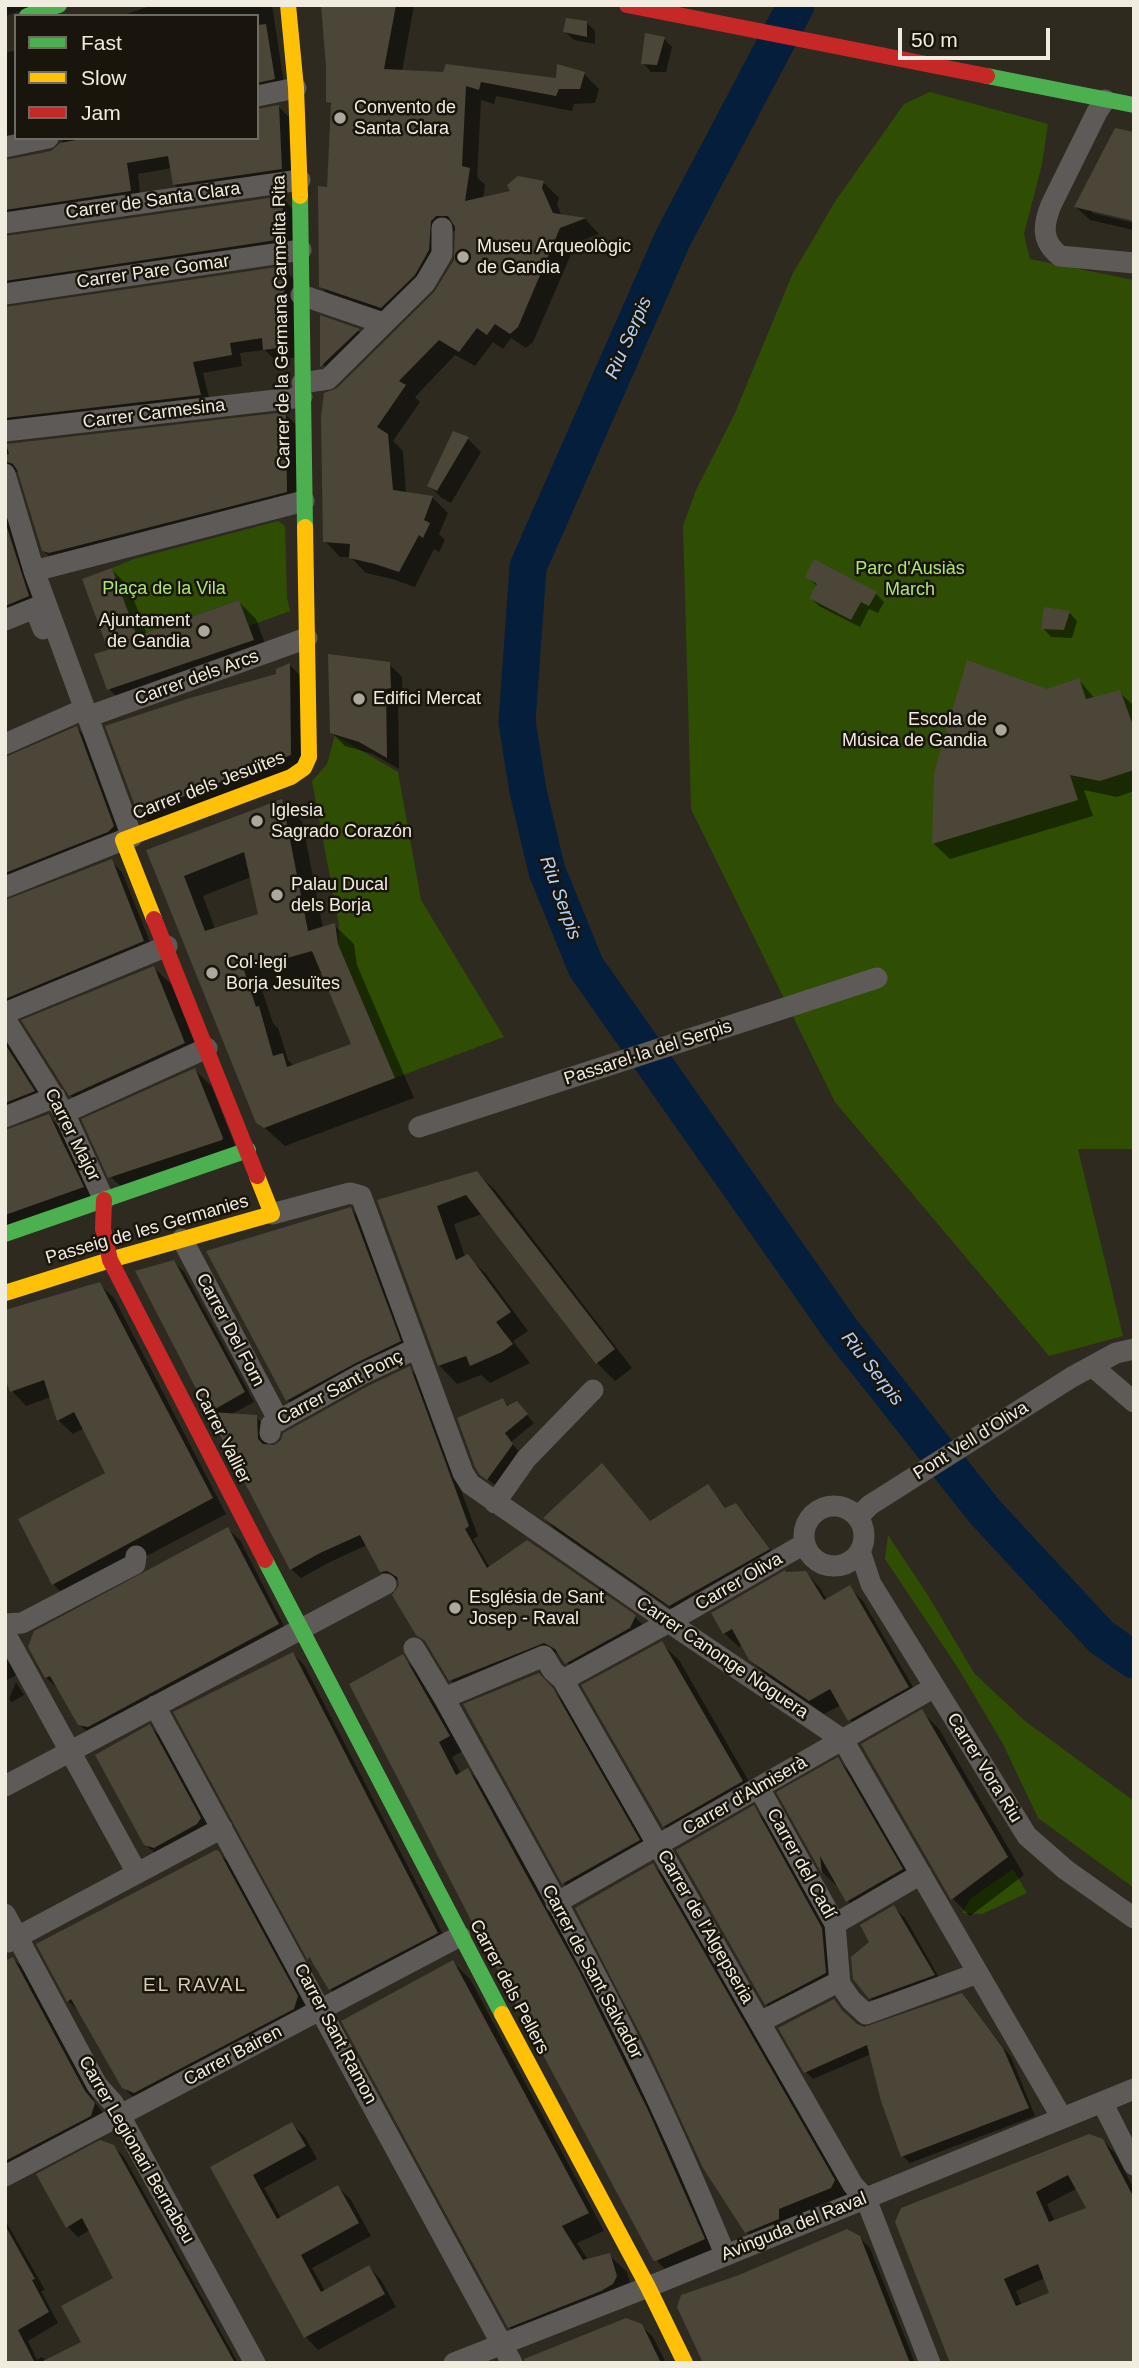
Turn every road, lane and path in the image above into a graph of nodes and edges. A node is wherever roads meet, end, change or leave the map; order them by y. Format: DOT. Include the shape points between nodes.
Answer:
graph roads {
  1 [pos="60,5"];
  2 [pos="288,5"];
  3 [pos="632,6"];
  4 [pos="33,14"];
  5 [pos="296,88"];
  6 [pos="259,96"];
  7 [pos="1099,99"];
  8 [pos="1134,105"];
  9 [pos="38,140"];
  10 [pos="5,147"];
  11 [pos="300,180"];
  12 [pos="5,223"];
  13 [pos="442,228"];
  14 [pos="301,250"];
  15 [pos="1134,263"];
  16 [pos="5,294"];
  17 [pos="301,295"];
  18 [pos="383,323"];
  19 [pos="302,390"];
  20 [pos="5,431"];
  21 [pos="5,474"];
  22 [pos="304,501"];
  23 [pos="34,571"];
  24 [pos="40,606"];
  25 [pos="5,620"];
  26 [pos="307,638"];
  27 [pos="82,713"];
  28 [pos="9,735"];
  29 [pos="127,838"];
  30 [pos="5,887"];
  31 [pos="167,947"];
  32 [pos="877,978"];
  33 [pos="5,1013"];
  34 [pos="5,1018"];
  35 [pos="207,1048"];
  36 [pos="59,1105"];
  37 [pos="5,1117"];
  38 [pos="419,1127"];
  39 [pos="248,1150"];
  40 [pos="104,1200"];
  41 [pos="271,1214"];
  42 [pos="5,1234"];
  43 [pos="182,1239"];
  44 [pos="110,1260"];
  45 [pos="5,1293"];
  46 [pos="417,1348"];
  47 [pos="1134,1349"];
  48 [pos="1092,1366"];
  49 [pos="593,1390"];
  50 [pos="1134,1402"];
  51 [pos="274,1427"];
  52 [pos="495,1503"];
  53 [pos="864,1511"];
  54 [pos="804,1544"];
  55 [pos="860,1551"];
  56 [pos="136,1556"];
  57 [pos="839,1566"];
  58 [pos="386,1584"];
  59 [pos="871,1584"];
  60 [pos="669,1622"];
  61 [pos="11,1626"];
  62 [pos="301,1629"];
  63 [pos="414,1648"];
  64 [pos="563,1680"];
  65 [pos="933,1688"];
  66 [pos="444,1698"];
  67 [pos="155,1706"];
  68 [pos="843,1740"];
  69 [pos="71,1751"];
  70 [pos="5,1786"];
  71 [pos="759,1788"];
  72 [pos="222,1829"];
  73 [pos="659,1846"];
  74 [pos="137,1873"];
  75 [pos="921,1874"];
  76 [pos="556,1903"];
  77 [pos="5,1913"];
  78 [pos="1134,1918"];
  79 [pos="835,1924"];
  80 [pos="460,1936"];
  81 [pos="12,1940"];
  82 [pos="978,1973"];
  83 [pos="840,1984"];
  84 [pos="322,2009"];
  85 [pos="760,2022"];
  86 [pos="1134,2089"];
  87 [pos="1102,2102"];
  88 [pos="119,2115"];
  89 [pos="1062,2118"];
  90 [pos="1134,2165"];
  91 [pos="5,2176"];
  92 [pos="866,2199"];
  93 [pos="725,2255"];
  94 [pos="648,2287"];
  95 [pos="502,2343"];
  96 [pos="255,2363"];
  97 [pos="454,2363"];
  98 [pos="512,2363"];
  99 [pos="685,2363"];
  100 [pos="930,2363"];
  1 -- 4 [label="street"];
  2 -- 5 [label="street, Carrer de la Germana Carmelita Rita"];
  3 -- 7 [label="street"];
  5 -- 6 [label="street"];
  5 -- 11 [label="street, Carrer de la Germana Carmelita Rita"];
  7 -- 8 [label="street"];
  7 -- 15 [label="street" via="1097,112 1051,205 1044,231 1060,256"];
  9 -- 10 [label="street"];
  11 -- 12 [label="street, Carrer de Santa Clara"];
  11 -- 14 [label="street, Carrer de la Germana Carmelita Rita"];
  13 -- 18 [label="street, Carrer Carmesina" via="442,254 425,283"];
  14 -- 16 [label="street, Carrer Pare Gomar"];
  14 -- 17 [label="street, Carrer de la Germana Carmelita Rita"];
  17 -- 18 [label="street"];
  17 -- 19 [label="street, Carrer de la Germana Carmelita Rita"];
  18 -- 19 [label="street, Carrer Carmesina" via="328,379"];
  19 -- 20 [label="street, Carrer Carmesina"];
  19 -- 22 [label="street, Carrer de la Germana Carmelita Rita"];
  21 -- 23 [label="street"];
  22 -- 23 [label="street"];
  22 -- 26 [label="street, Carrer de la Germana Carmelita Rita"];
  23 -- 24 [label="street"];
  24 -- 25 [label="street"];
  24 -- 27 [label="street"];
  26 -- 27 [label="street, Carrer dels Arcs"];
  26 -- 29 [label="street, Carrer dels Jesuïtes" via="310,743 304,768 291,777"];
  27 -- 28 [label="street, Carrer dels Arcs"];
  27 -- 29 [label="street"];
  29 -- 30 [label="street"];
  29 -- 31 [label="street, Passeig de les Germanies"];
  31 -- 33 [label="street"];
  31 -- 35 [label="street, Passeig de les Germanies"];
  32 -- 38 [label="street, Passarel·la del Serpis"];
  34 -- 36 [label="street, Carrer Major"];
  35 -- 36 [label="street"];
  35 -- 39 [label="street, Passeig de les Germanies"];
  36 -- 37 [label="street"];
  36 -- 40 [label="street, Carrer Major"];
  39 -- 40 [label="street"];
  39 -- 41 [label="street, Passeig de les Germanies"];
  40 -- 42 [label="street"];
  40 -- 44 [label="street, Carrer Major" via="103,1229"];
  41 -- 43 [label="street, Passeig de les Germanies"];
  41 -- 46 [label="street, Carrer Canonge Noguera" via="350,1193 361,1196"];
  43 -- 44 [label="street, Passeig de les Germanies"];
  43 -- 51 [label="street, Carrer Del Forn"];
  44 -- 45 [label="street, Passeig de les Germanies"];
  44 -- 62 [label="street, Carrer Vallier"];
  46 -- 51 [label="street, Carrer Sant Ponç" via="362,1374"];
  46 -- 52 [label="street, Carrer Canonge Noguera" via="463,1473"];
  47 -- 48 [label="street"];
  48 -- 50 [label="street"];
  48 -- 53 [label="street, Pont Vell d’Oliva"];
  49 -- 52 [label="street" via="526,1459"];
  52 -- 60 [label="street, Carrer Canonge Noguera"];
  53 -- 54 [label="street" via="822,1508 809,1519"];
  53 -- 55 [label="street"];
  54 -- 57 [label="street" via="822,1564"];
  54 -- 60 [label="street, Carrer Oliva"];
  55 -- 57 [label="street"];
  55 -- 59 [label="street, Carrer Vora Riu"];
  56 -- 61 [label="street" via="135,1564"];
  57 -- 59 [label="street, Carrer Vora Riu"];
  58 -- 62 [label="street"];
  59 -- 65 [label="street, Carrer Vora Riu"];
  60 -- 64 [label="street, Carrer Oliva"];
  60 -- 68 [label="street, Carrer Canonge Noguera"];
  61 -- 69 [label="street"];
  62 -- 67 [label="street"];
  62 -- 80 [label="street, Carrer dels Pellers"];
  63 -- 66 [label="street, Carrer de Sant Salvador"];
  64 -- 66 [label="street, Carrer de l'Algepseria" via="544,1656"];
  64 -- 73 [label="street, Carrer de l'Algepseria"];
  65 -- 68 [label="street, Carrer d'Almiserà"];
  65 -- 78 [label="street, Carrer Vora Riu" via="1027,1836"];
  66 -- 76 [label="street, Carrer de Sant Salvador"];
  67 -- 69 [label="street"];
  67 -- 72 [label="street, Carrer Sant Ramon"];
  68 -- 71 [label="street, Carrer d'Almiserà"];
  68 -- 75 [label="street, Carrer Canonge Noguera"];
  69 -- 70 [label="street"];
  69 -- 74 [label="street"];
  71 -- 73 [label="street, Carrer d'Almiserà"];
  71 -- 79 [label="street, Carrer del Cadí"];
  72 -- 74 [label="street"];
  72 -- 84 [label="street, Carrer Sant Ramon"];
  73 -- 76 [label="street, Carrer d'Almiserà"];
  73 -- 85 [label="street, Carrer de l'Algepseria"];
  74 -- 81 [label="street"];
  75 -- 79 [label="street"];
  75 -- 82 [label="street, Carrer Canonge Noguera"];
  76 -- 93 [label="street, Carrer de Sant Salvador" via="636,2053"];
  77 -- 81 [label="street, Carrer Legionari Bernabeu"];
  79 -- 83 [label="street, Carrer del Cadí"];
  80 -- 84 [label="street, Carrer Bairen"];
  80 -- 94 [label="street, Carrer dels Pellers"];
  81 -- 88 [label="street, Carrer Legionari Bernabeu"];
  82 -- 83 [label="street" via="866,2014"];
  82 -- 89 [label="street, Carrer Canonge Noguera"];
  83 -- 85 [label="street"];
  84 -- 88 [label="street, Carrer Bairen"];
  84 -- 95 [label="street, Carrer Sant Ramon"];
  85 -- 92 [label="street, Carrer de l'Algepseria" via="853,2185"];
  86 -- 87 [label="street, Avinguda del Raval"];
  87 -- 89 [label="street, Avinguda del Raval"];
  87 -- 90 [label="street"];
  88 -- 91 [label="street, Carrer Bairen"];
  88 -- 96 [label="street, Carrer Legionari Bernabeu"];
  89 -- 92 [label="street, Avinguda del Raval"];
  92 -- 93 [label="street, Avinguda del Raval"];
  92 -- 100 [label="street, Carrer de l'Algepseria"];
  93 -- 94 [label="street, Avinguda del Raval"];
  94 -- 95 [label="street, Avinguda del Raval"];
  94 -- 99 [label="street, Carrer dels Pellers"];
  95 -- 97 [label="street, Avinguda del Raval"];
  95 -- 98 [label="street, Carrer Sant Ramon"];
}
